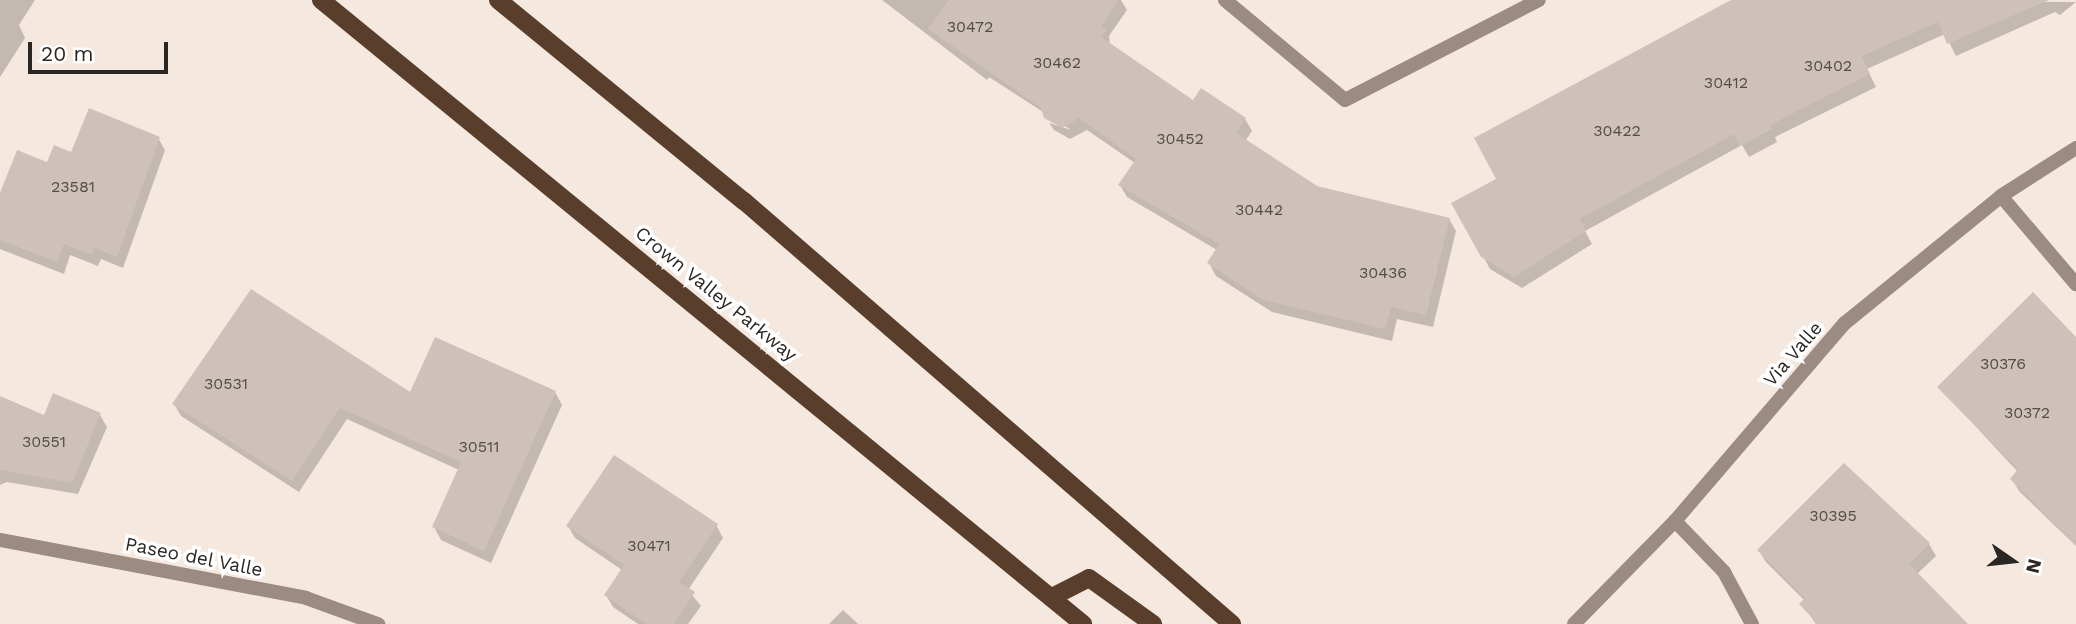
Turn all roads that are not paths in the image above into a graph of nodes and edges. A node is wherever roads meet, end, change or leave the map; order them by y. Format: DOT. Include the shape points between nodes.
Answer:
graph roads {
  1 [pos="321,0"];
  2 [pos="498,0"];
  3 [pos="1225,0"];
  4 [pos="1539,0"];
  5 [pos="2076,148"];
  6 [pos="2001,197"];
  7 [pos="2076,284"];
  8 [pos="1675,521"];
  9 [pos="0,540"];
  10 [pos="1054,596"];
  11 [pos="378,624"];
  12 [pos="1083,624"];
  13 [pos="1153,624"];
  14 [pos="1232,624"];
  15 [pos="1574,624"];
  16 [pos="1752,624"];
  1 -- 10 [label="main road, Crown Valley Parkway"];
  2 -- 14 [label="main road" via="744,201"];
  3 -- 4 [label="street" via="1345,100"];
  5 -- 6 [label="street, Via Valle"];
  6 -- 7 [label="street"];
  6 -- 8 [label="street, Via Valle" via="1845,323"];
  8 -- 15 [label="street, Via Valle"];
  8 -- 16 [label="street" via="1724,572"];
  9 -- 11 [label="street, Paseo del Valle" via="306,598"];
  10 -- 12 [label="main road, Crown Valley Parkway"];
  10 -- 13 [label="main road" via="1089,578"];
}
